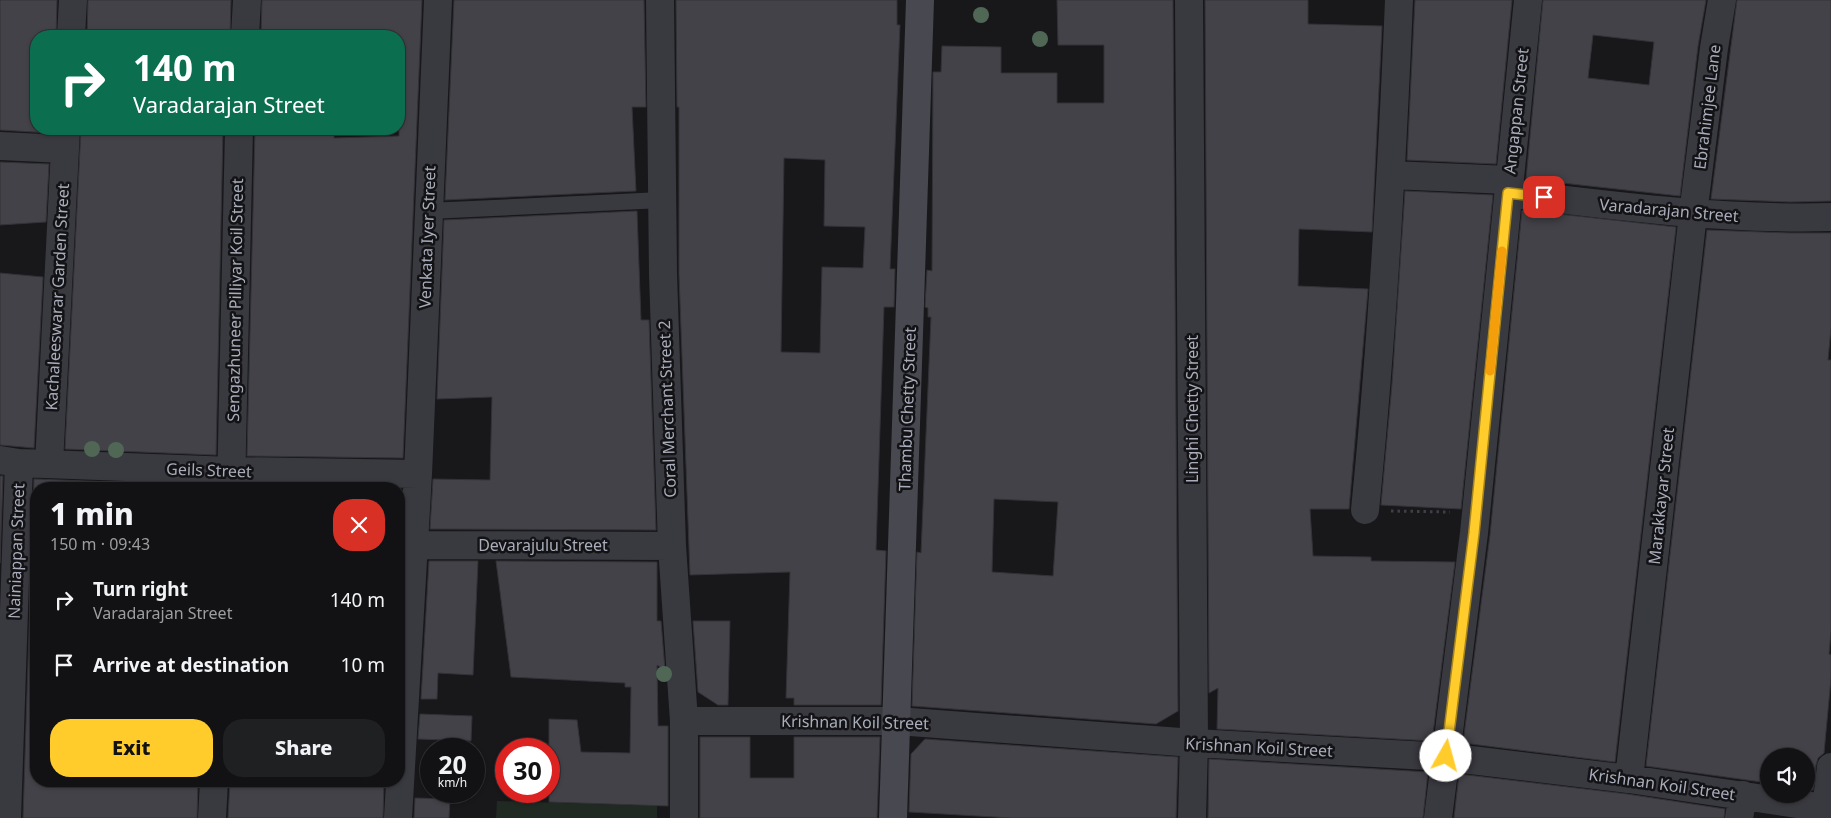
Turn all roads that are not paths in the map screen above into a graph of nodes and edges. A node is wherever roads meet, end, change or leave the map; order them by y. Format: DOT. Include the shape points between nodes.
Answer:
graph roads {
  1 [pos="73,0"];
  2 [pos="247,0"];
  3 [pos="438,0"];
  4 [pos="660,0"];
  5 [pos="920,0"];
  6 [pos="1189,0"];
  7 [pos="1399,0"];
  8 [pos="1528,0"];
  9 [pos="1722,0"];
  10 [pos="71,30"];
  11 [pos="245,30"];
  12 [pos="239,135"];
  13 [pos="65,139"];
  14 [pos="0,146"];
  15 [pos="1391,175"];
  16 [pos="1508,187"];
  17 [pos="662,200"];
  18 [pos="428,211"];
  19 [pos="1693,214"];
  20 [pos="1831,217"];
  21 [pos="10,462"];
  22 [pos="49,464"];
  23 [pos="418,474"];
  24 [pos="232,480"];
  25 [pos="1365,510"];
  26 [pos="414,545"];
  27 [pos="672,546"];
  28 [pos="405,699"];
  29 [pos="684,721"];
  30 [pos="897,721"];
  31 [pos="1194,743"];
  32 [pos="1446,756"];
  33 [pos="1831,767"];
  34 [pos="1629,779"];
  35 [pos="214,787"];
  36 [pos="400,787"];
  37 [pos="1741,807"];
  38 [pos="1829,808"];
  39 [pos="7,818"];
  40 [pos="212,818"];
  41 [pos="398,818"];
  42 [pos="684,818"];
  43 [pos="894,818"];
  44 [pos="1192,818"];
  45 [pos="1438,818"];
  1 -- 10 [label="street"];
  2 -- 11 [label="street"];
  3 -- 18 [label="street, Venkata Iyer Street"];
  4 -- 17 [label="street, Coral Merchant Street 2"];
  5 -- 30 [label="street, Thambu Chetty Street"];
  6 -- 31 [label="street, Linghi Chetty Street"];
  7 -- 15 [label="street"];
  8 -- 16 [label="street, Angappan Street"];
  9 -- 19 [label="street, Ebrahimjee Lane"];
  12 -- 24 [label="street, Sengazhuneer Pilliyar Koil Street"];
  13 -- 14 [label="street"];
  13 -- 22 [label="street, Kachaleeswarar Garden Street"];
  15 -- 16 [label="street, Varadarajan Street"];
  15 -- 25 [label="street" via="1378,377"];
  16 -- 19 [label="street, Varadarajan Street"];
  16 -- 32 [label="street, Angappan Street" via="1476,512"];
  17 -- 18 [label="lane"];
  17 -- 27 [label="street, Coral Merchant Street 2"];
  18 -- 23 [label="street, Venkata Iyer Street"];
  19 -- 20 [label="street, Varadarajan Street"];
  19 -- 34 [label="street, Marakkayar Street"];
  21 -- 22 [label="street, Geils Street"];
  21 -- 39 [label="street, Nainiappan Street"];
  22 -- 24 [label="street, Geils Street"];
  23 -- 24 [label="street, Geils Street"];
  23 -- 26 [label="street, Venkata Iyer Street"];
  26 -- 27 [label="street, Devarajulu Street"];
  26 -- 28 [label="street, Venkata Iyer Street"];
  27 -- 29 [label="street, Coral Merchant Street 2"];
  29 -- 30 [label="street, Krishnan Koil Street"];
  29 -- 42 [label="street, Coral Merchant Street 2"];
  30 -- 31 [label="street, Krishnan Koil Street"];
  30 -- 43 [label="street, Thambu Chetty Street"];
  31 -- 32 [label="street, Krishnan Koil Street"];
  31 -- 44 [label="street, Linghi Chetty Street"];
  32 -- 34 [label="street, Krishnan Koil Street"];
  32 -- 45 [label="street, Angappan Street"];
  33 -- 38 [label="street"];
  34 -- 37 [label="street, Krishnan Koil Street"];
  35 -- 40 [label="street"];
  36 -- 41 [label="street, Venkata Iyer Street"];
  37 -- 38 [label="street, Krishnan Koil Street"];
}
